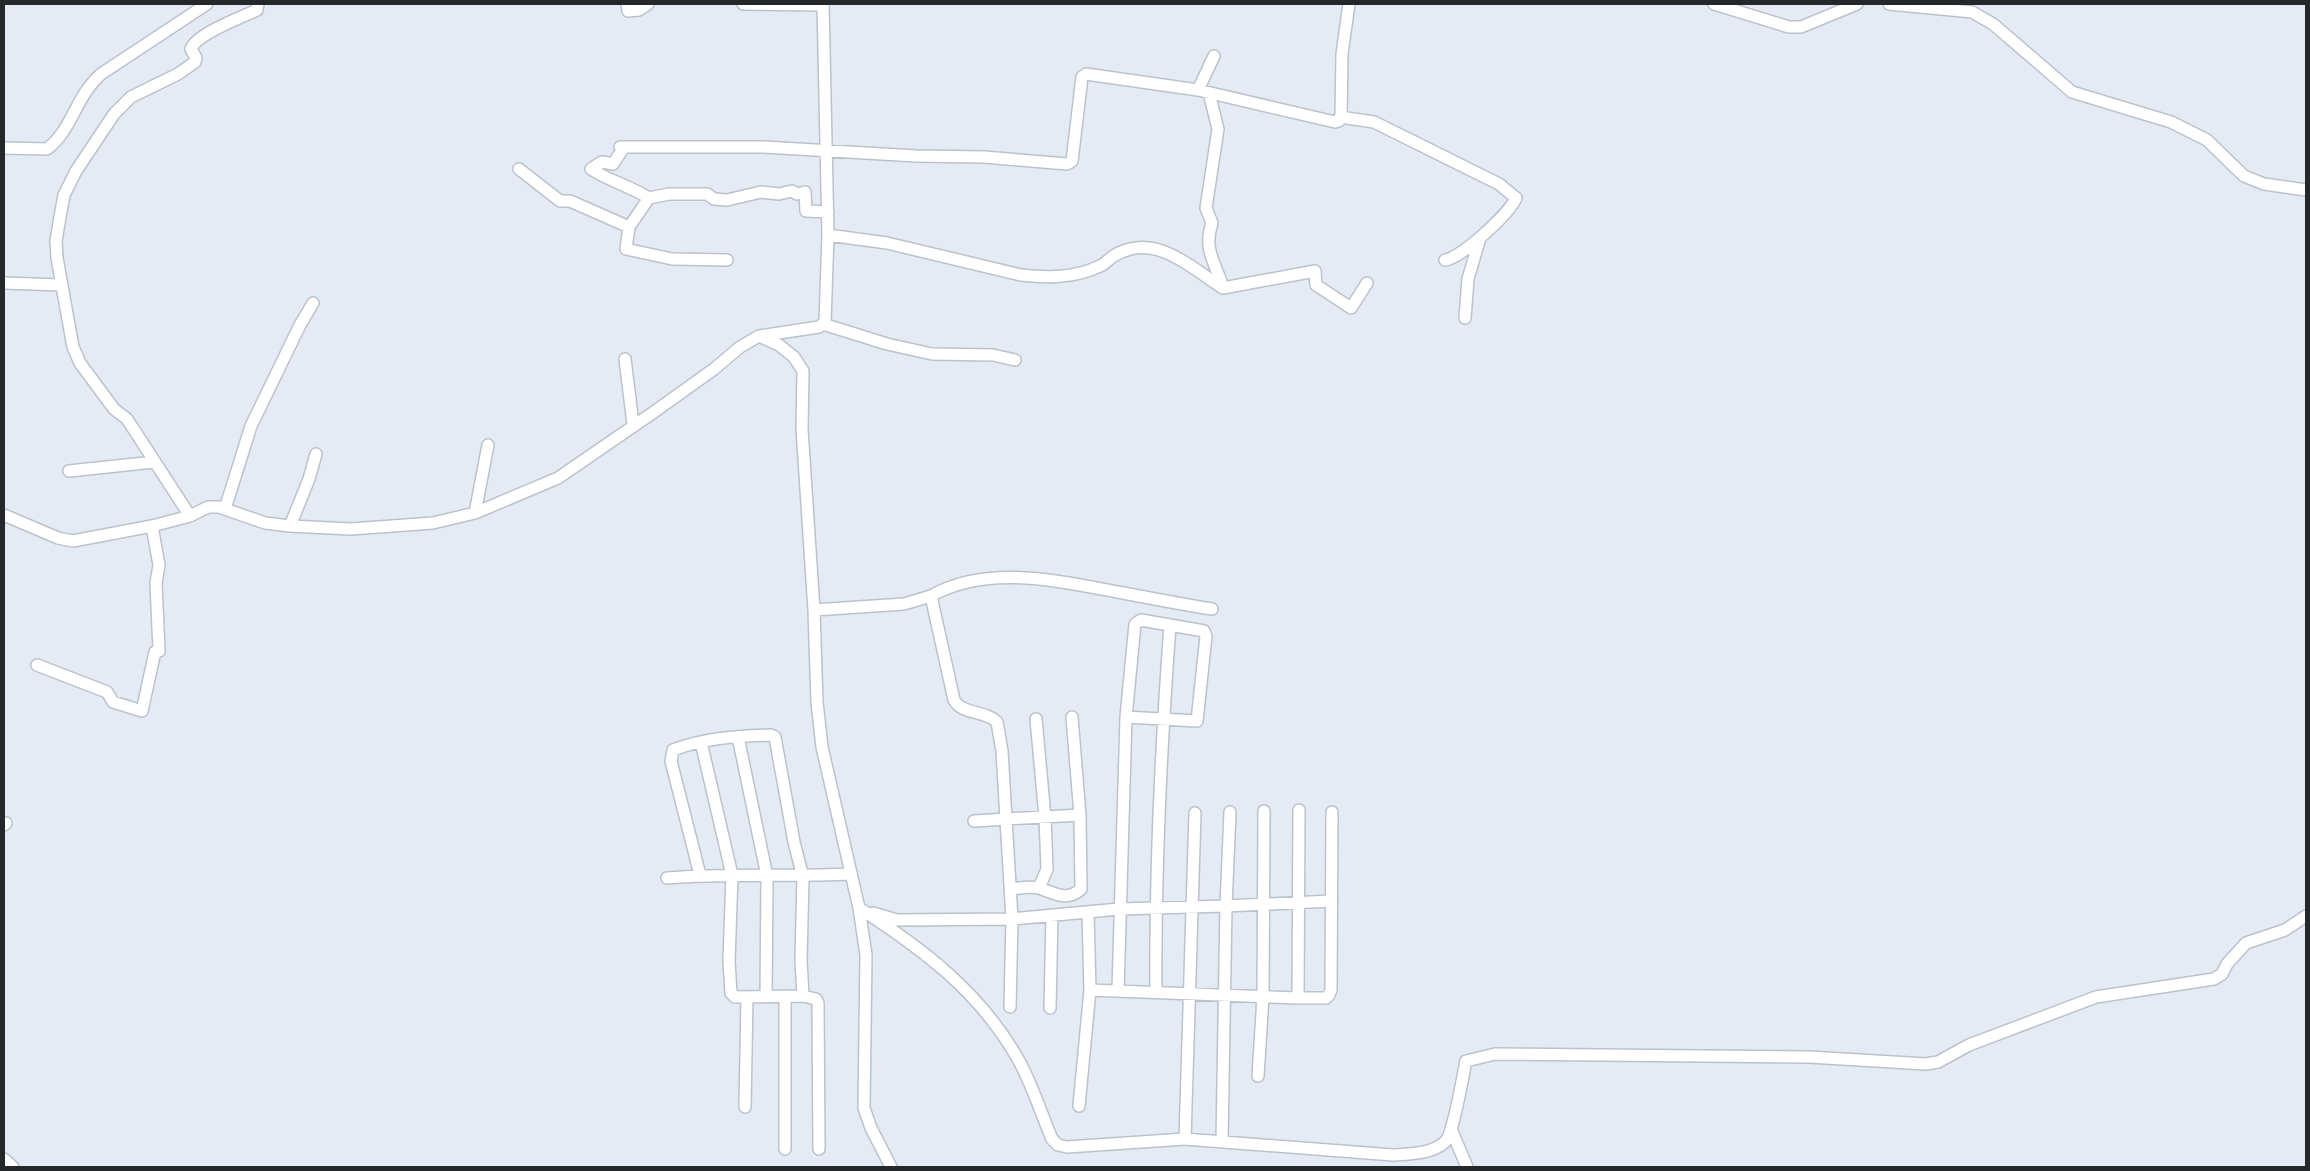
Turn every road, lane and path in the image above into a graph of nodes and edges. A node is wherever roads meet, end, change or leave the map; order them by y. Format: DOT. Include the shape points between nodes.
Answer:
graph roads {
  1 [pos="207,4"];
  2 [pos="258,4"];
  3 [pos="627,4"];
  4 [pos="648,4"];
  5 [pos="743,4"];
  6 [pos="823,4"];
  7 [pos="1349,4"];
  8 [pos="1714,4"];
  9 [pos="1857,4"];
  10 [pos="1889,4"];
  11 [pos="1214,56"];
  12 [pos="1204,91"];
  13 [pos="1340,117"];
  14 [pos="4,148"];
  15 [pos="827,150"];
  16 [pos="519,169"];
  17 [pos="2306,190"];
  18 [pos="649,198"];
  19 [pos="828,212"];
  20 [pos="629,227"];
  21 [pos="828,235"];
  22 [pos="1480,238"];
  23 [pos="728,260"];
  24 [pos="1445,260"];
  25 [pos="4,283"];
  26 [pos="1367,283"];
  27 [pos="61,285"];
  28 [pos="1223,288"];
  29 [pos="313,303"];
  30 [pos="1465,318"];
  31 [pos="823,324"];
  32 [pos="759,336"];
  33 [pos="625,359"];
  34 [pos="1015,360"];
  35 [pos="633,424"];
  36 [pos="488,445"];
  37 [pos="316,454"];
  38 [pos="154,462"];
  39 [pos="69,472"];
  40 [pos="225,508"];
  41 [pos="475,513"];
  42 [pos="4,515"];
  43 [pos="190,516"];
  44 [pos="152,526"];
  45 [pos="290,526"];
  46 [pos="931,596"];
  47 [pos="814,610"];
  48 [pos="1212,610"];
  49 [pos="1170,625"];
  50 [pos="37,665"];
  51 [pos="1072,717"];
  52 [pos="1126,717"];
  53 [pos="1036,718"];
  54 [pos="1163,720"];
  55 [pos="738,737"];
  56 [pos="701,742"];
  57 [pos="1299,810"];
  58 [pos="1264,811"];
  59 [pos="1230,812"];
  60 [pos="1332,812"];
  61 [pos="1195,813"];
  62 [pos="1080,815"];
  63 [pos="1045,817"];
  64 [pos="1006,819"];
  65 [pos="974,822"];
  66 [pos="851,874"];
  67 [pos="700,876"];
  68 [pos="732,876"];
  69 [pos="767,876"];
  70 [pos="803,877"];
  71 [pos="667,878"];
  72 [pos="1039,888"];
  73 [pos="1011,889"];
  74 [pos="1331,901"];
  75 [pos="1300,902"];
  76 [pos="1262,903"];
  77 [pos="1226,906"];
  78 [pos="860,908"];
  79 [pos="1156,908"];
  80 [pos="1192,908"];
  81 [pos="1119,910"];
  82 [pos="1088,914"];
  83 [pos="1052,915"];
  84 [pos="2306,916"];
  85 [pos="1012,919"];
  86 [pos="1090,990"];
  87 [pos="1118,990"];
  88 [pos="1156,991"];
  89 [pos="1190,992"];
  90 [pos="1224,994"];
  91 [pos="786,996"];
  92 [pos="803,996"];
  93 [pos="1263,996"];
  94 [pos="766,997"];
  95 [pos="747,998"];
  96 [pos="1298,998"];
  97 [pos="1010,1007"];
  98 [pos="1050,1008"];
  99 [pos="1258,1076"];
  100 [pos="1079,1106"];
  101 [pos="744,1107"];
  102 [pos="1451,1129"];
  103 [pos="1184,1139"];
  104 [pos="1222,1140"];
  105 [pos="785,1149"];
  106 [pos="819,1150"];
  107 [pos="4,1159"];
  108 [pos="13,1167"];
  109 [pos="892,1167"];
  110 [pos="1467,1167"];
  1 -- 14 [label="street" via="88,86 69,123 47,150"];
  2 -- 27 [label="street" via="256,10 195,43 191,49 195,62 131,97 114,114 64,195 56,241"];
  3 -- 4 [label="street" via="628,11 639,10"];
  5 -- 6 [label="street"];
  6 -- 15 [label="street"];
  7 -- 13 [label="street" via="1342,54"];
  8 -- 9 [label="street" via="1789,27 1801,27"];
  10 -- 17 [label="street" via="1972,12 1993,24 2072,92 2171,122 2207,140 2244,176 2264,184"];
  11 -- 12 [label="street"];
  12 -- 13 [label="street" via="1330,122 1336,122"];
  12 -- 15 [label="street" via="1083,75 1072,161 1067,164"];
  12 -- 28 [label="street" via="1218,128 1206,208 1212,223 1207,237"];
  13 -- 22 [label="street" via="1374,122 1506,187 1516,198 1513,205"];
  15 -- 18 [label="street" via="622,147 613,164 602,162 591,169"];
  15 -- 19 [label="street"];
  16 -- 20 [label="street" via="560,201 570,201"];
  18 -- 19 [label="street" via="669,194 707,194 714,199 727,200 761,192 805,192 806,211"];
  18 -- 20 [label="street"];
  19 -- 21 [label="street"];
  20 -- 23 [label="street" via="626,249 672,259"];
  21 -- 28 [label="street" via="887,243 1040,277 1071,276 1103,265 1121,251 1149,248 1175,257"];
  21 -- 31 [label="street" via="826,319"];
  22 -- 24 [label="street" via="1463,252"];
  22 -- 30 [label="street" via="1468,279"];
  25 -- 27 [label="street"];
  26 -- 28 [label="street" via="1350,308 1316,285 1314,271"];
  27 -- 38 [label="street" via="73,347 80,363 114,410 127,419"];
  29 -- 40 [label="street" via="251,426"];
  31 -- 32 [label="street"];
  31 -- 34 [label="street" via="932,354 993,355"];
  32 -- 35 [label="street"];
  32 -- 47 [label="street" via="779,345 804,371 802,429"];
  33 -- 35 [label="street"];
  35 -- 41 [label="street" via="558,478"];
  36 -- 41 [label="street"];
  37 -- 45 [label="street"];
  38 -- 39 [label="street"];
  38 -- 43 [label="street"];
  40 -- 43 [label="street" via="208,508"];
  40 -- 45 [label="street" via="265,523"];
  41 -- 45 [label="street" via="433,523 384,527"];
  42 -- 44 [label="street" via="73,541"];
  43 -- 44 [label="street"];
  44 -- 50 [label="street" via="159,565 156,582 159,651 155,652 142,711 113,702 107,692"];
  46 -- 47 [label="street" via="904,604"];
  46 -- 48 [label="street" via="981,580 1021,578 1063,582"];
  46 -- 64 [label="street" via="954,700 962,708 988,715 997,722"];
  47 -- 66 [label="street" via="822,747"];
  49 -- 52 [label="street" via="1136,622"];
  49 -- 54 [label="street"];
  49 -- 54 [label="street" via="1201,629 1206,636 1196,721"];
  51 -- 62 [label="street"];
  52 -- 54 [label="street"];
  52 -- 81 [label="street"];
  53 -- 63 [label="street"];
  54 -- 79 [label="street"];
  55 -- 56 [label="street"];
  55 -- 69 [label="street"];
  55 -- 70 [label="street" via="771,734 777,740"];
  56 -- 67 [label="street" via="673,750 671,754"];
  56 -- 68 [label="street"];
  57 -- 75 [label="street"];
  58 -- 76 [label="street"];
  59 -- 77 [label="street"];
  60 -- 74 [label="street"];
  61 -- 80 [label="street"];
  62 -- 63 [label="street"];
  62 -- 72 [label="street" via="1081,889 1058,896"];
  63 -- 64 [label="street"];
  63 -- 72 [label="street" via="1047,869"];
  64 -- 65 [label="street"];
  64 -- 73 [label="street"];
  66 -- 70 [label="street"];
  66 -- 78 [label="street"];
  67 -- 68 [label="street"];
  67 -- 71 [label="street"];
  68 -- 69 [label="street"];
  68 -- 95 [label="street" via="731,993 735,997"];
  69 -- 70 [label="street"];
  69 -- 94 [label="street"];
  70 -- 92 [label="street"];
  72 -- 73 [label="street"];
  73 -- 85 [label="street"];
  74 -- 75 [label="street"];
  74 -- 96 [label="street" via="1331,990 1326,998"];
  75 -- 76 [label="street"];
  75 -- 96 [label="street"];
  76 -- 77 [label="street"];
  76 -- 93 [label="street"];
  77 -- 80 [label="street"];
  77 -- 90 [label="street"];
  78 -- 85 [label="street" via="897,920"];
  78 -- 103 [label="street" via="911,942 956,979 975,1000 1018,1060 1052,1139 1058,1145"];
  78 -- 109 [label="street" via="866,955 864,1108"];
  79 -- 80 [label="street"];
  79 -- 81 [label="street"];
  79 -- 88 [label="street"];
  80 -- 89 [label="street"];
  81 -- 82 [label="street"];
  81 -- 87 [label="street"];
  82 -- 83 [label="street"];
  82 -- 86 [label="street"];
  83 -- 85 [label="street"];
  83 -- 98 [label="street"];
  84 -- 102 [label="street" via="2285,930 2246,943 2222,974 2214,979 2096,997 1969,1045 1934,1063 1810,1057 1495,1054 1471,1058 1466,1061"];
  85 -- 97 [label="street"];
  86 -- 87 [label="street"];
  86 -- 100 [label="street"];
  87 -- 88 [label="street"];
  88 -- 89 [label="street"];
  89 -- 90 [label="street"];
  89 -- 103 [label="street"];
  90 -- 93 [label="street"];
  90 -- 104 [label="street"];
  91 -- 92 [label="street"];
  91 -- 94 [label="street"];
  91 -- 105 [label="street"];
  92 -- 106 [label="street" via="816,999 818,1003"];
  93 -- 96 [label="street"];
  93 -- 99 [label="street"];
  94 -- 95 [label="street"];
  95 -- 101 [label="street"];
  102 -- 104 [label="street" via="1445,1142 1414,1154"];
  102 -- 110 [label="street"];
  103 -- 104 [label="street"];
  107 -- 108 [label="street"];
}
